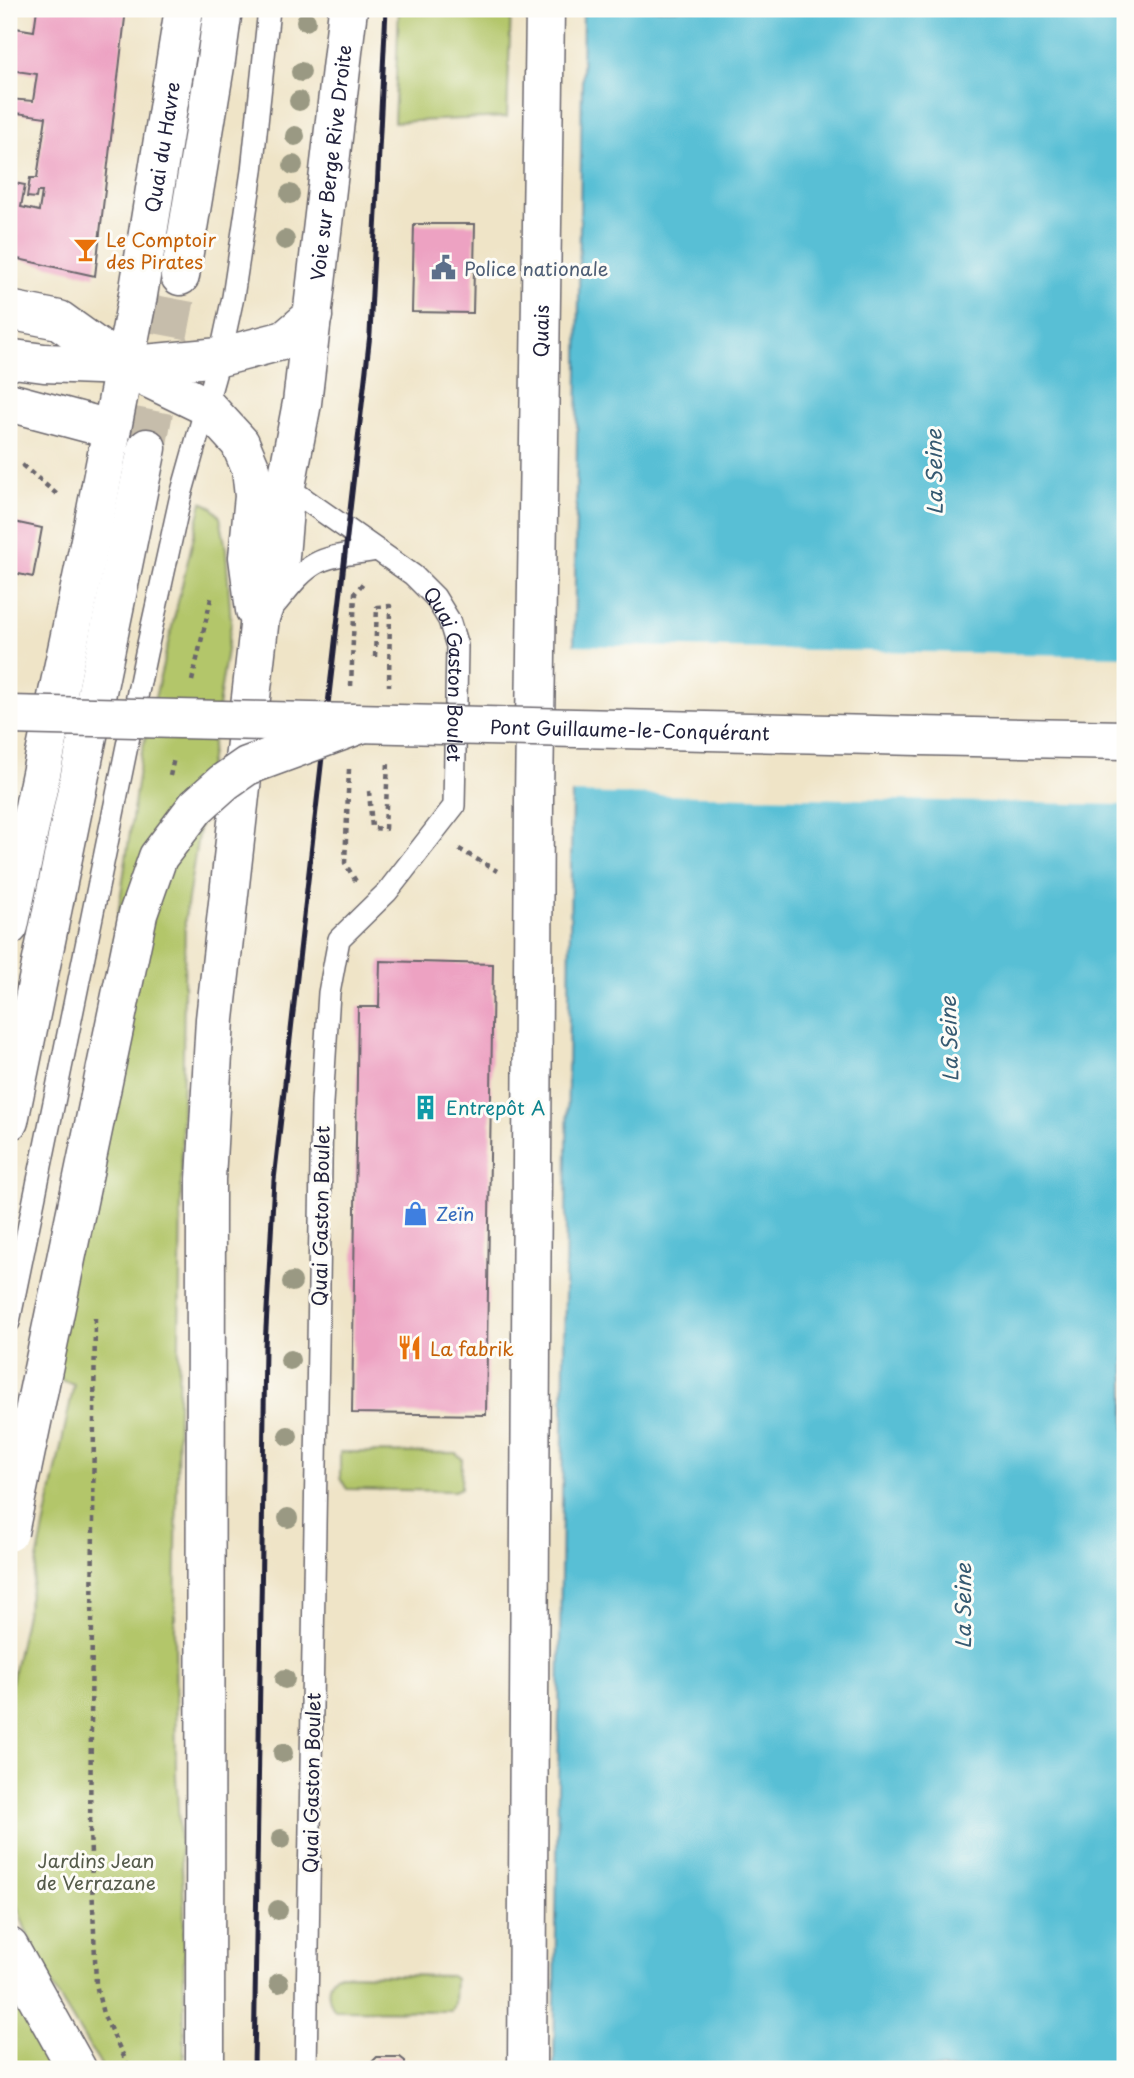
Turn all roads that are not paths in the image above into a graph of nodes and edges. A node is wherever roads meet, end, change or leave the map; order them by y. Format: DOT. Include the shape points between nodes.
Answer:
graph roads {
  1 [pos="184,9"];
  2 [pos="223,9"];
  3 [pos="269,9"];
  4 [pos="348,9"];
  5 [pos="545,9"];
  6 [pos="180,276"];
  7 [pos="9,310"];
  8 [pos="313,316"];
  9 [pos="220,357"];
  10 [pos="9,362"];
  11 [pos="123,366"];
  12 [pos="9,402"];
  13 [pos="206,406"];
  14 [pos="110,429"];
  15 [pos="147,448"];
  16 [pos="286,486"];
  17 [pos="376,550"];
  18 [pos="260,617"];
  19 [pos="9,715"];
  20 [pos="360,723"];
  21 [pos="1125,740"];
  22 [pos="19,824"];
  23 [pos="9,926"];
  24 [pos="9,1121"];
  25 [pos="9,1322"];
  26 [pos="9,1532"];
  27 [pos="9,1947"];
  28 [pos="77,2069"];
  29 [pos="205,2069"];
  30 [pos="306,2069"];
  31 [pos="527,2069"];
  1 -- 11 [label="main road, Quai du Havre"];
  2 -- 6 [label="main road, Quai du Havre"];
  3 -- 9 [label="lane" via="252,171"];
  4 -- 8 [label="main road, Voie sur Berge Rive Droite"];
  5 -- 31 [label="main road, Quais"];
  7 -- 11 [label="main road" via="59,320"];
  8 -- 9 [label="main road" via="285,340"];
  8 -- 16 [label="main road"];
  9 -- 11 [label="main road"];
  9 -- 13 [label="lane"];
  10 -- 11 [label="main road"];
  11 -- 13 [label="main road"];
  11 -- 14 [label="main road"];
  12 -- 14 [label="main road"];
  13 -- 18 [label="main road" via="240,443 251,469 254,496 248,557 255,610"];
  13 -- 25 [label="lane" via="146,653"];
  14 -- 22 [label="main road" via="93,526"];
  15 -- 24 [label="main road"];
  16 -- 17 [label="lane, Quai Gaston Boulet"];
  16 -- 18 [label="main road" via="279,568"];
  17 -- 18 [label="lane" via="315,564"];
  17 -- 30 [label="lane, Quai Gaston Boulet" via="435,597 457,646 454,806 387,892 339,939 329,993 322,1103"];
  18 -- 29 [label="main road" via="215,1019 206,1179"];
  19 -- 20 [label="main road, Pont Guillaume-le-Conquérant, bridge"];
  20 -- 21 [label="main road, Pont Guillaume-le-Conquérant, bridge"];
  20 -- 26 [label="main road, bridge" via="247,766 195,807 158,857 138,914"];
  22 -- 23 [label="main road"];
  27 -- 28 [label="main road"];
}
